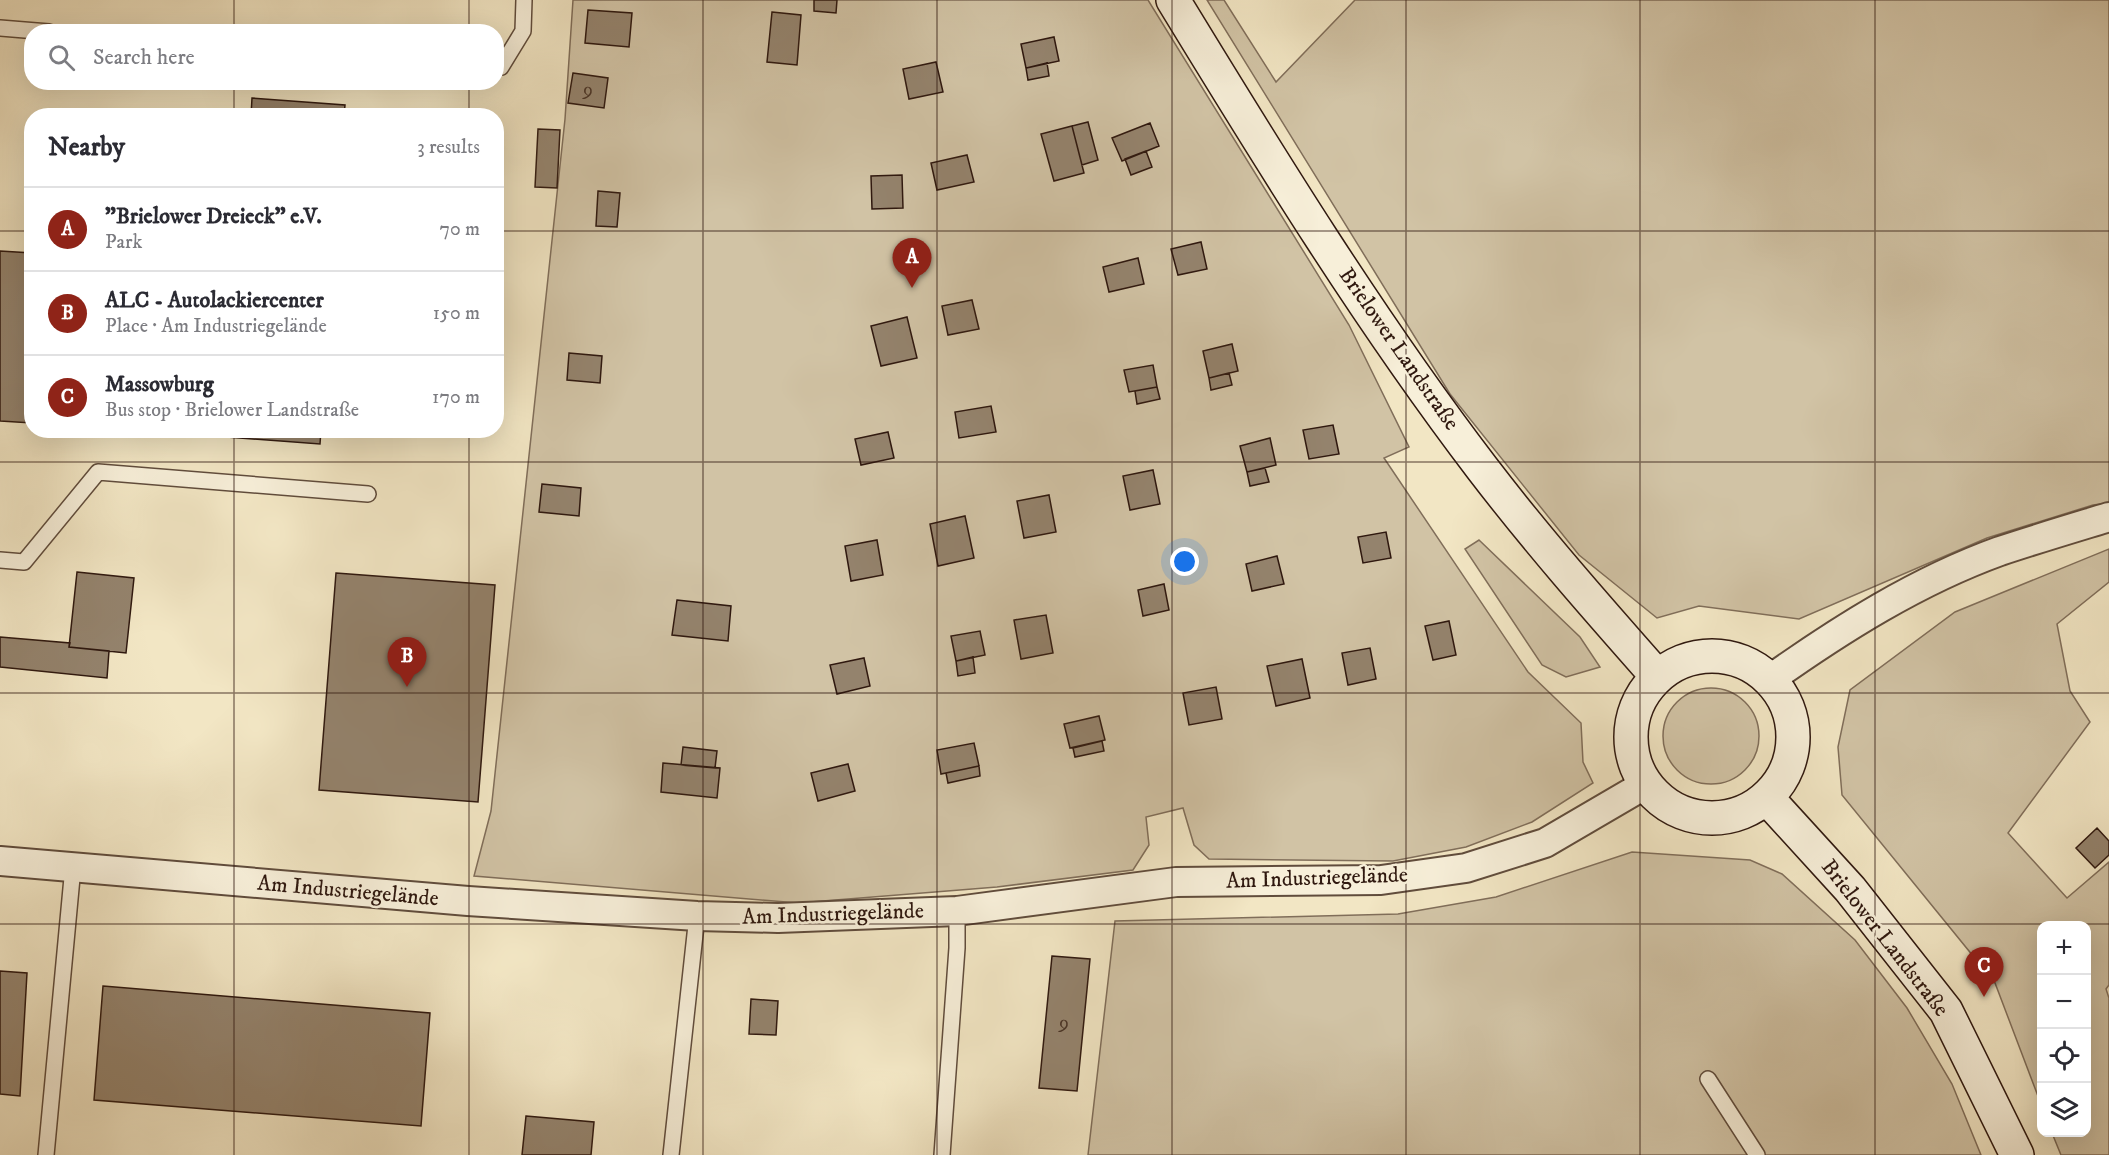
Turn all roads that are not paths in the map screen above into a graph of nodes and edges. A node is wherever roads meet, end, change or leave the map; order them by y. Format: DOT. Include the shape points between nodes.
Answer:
graph roads {
  1 [pos="524,0"];
  2 [pos="1173,0"];
  3 [pos="0,28"];
  4 [pos="24,30"];
  5 [pos="504,62"];
  6 [pos="368,494"];
  7 [pos="2109,517"];
  8 [pos="0,560"];
  9 [pos="1657,676"];
  10 [pos="1769,680"];
  11 [pos="1646,784"];
  12 [pos="1767,798"];
  13 [pos="0,861"];
  14 [pos="73,867"];
  15 [pos="957,911"];
  16 [pos="697,916"];
  17 [pos="1708,1079"];
  18 [pos="46,1155"];
  19 [pos="671,1155"];
  20 [pos="942,1155"];
  21 [pos="1757,1155"];
  22 [pos="2018,1155"];
  1 -- 5 [label="lane" via="523,31"];
  2 -- 9 [label="main road, Brielower Landstraße" via="1260,143 1413,374 1546,549"];
  3 -- 4 [label="lane"];
  6 -- 8 [label="lane" via="98,472 24,562"];
  7 -- 10 [label="street" via="1999,552 1924,585 1837,632"];
  9 -- 10 [label="main road" via="1686,659 1725,656 1743,661"];
  9 -- 11 [label="main road" via="1642,694 1633,716 1630,740 1635,763"];
  10 -- 12 [label="main road" via="1782,693 1791,714 1794,737 1787,770"];
  11 -- 12 [label="main road" via="1680,812 1704,818 1728,817"];
  11 -- 15 [label="street, Am Industriegelände" via="1545,843 1466,868 1381,880 1176,882"];
  12 -- 22 [label="main road, Brielower Landstraße" via="1850,889 1946,1011"];
  13 -- 14 [label="street, Am Industriegelände"];
  14 -- 16 [label="street, Am Industriegelände"];
  14 -- 18 [label="lane"];
  15 -- 16 [label="street, Am Industriegelände" via="778,918"];
  15 -- 20 [label="lane"];
  16 -- 19 [label="lane"];
  17 -- 21 [label="lane"];
}
